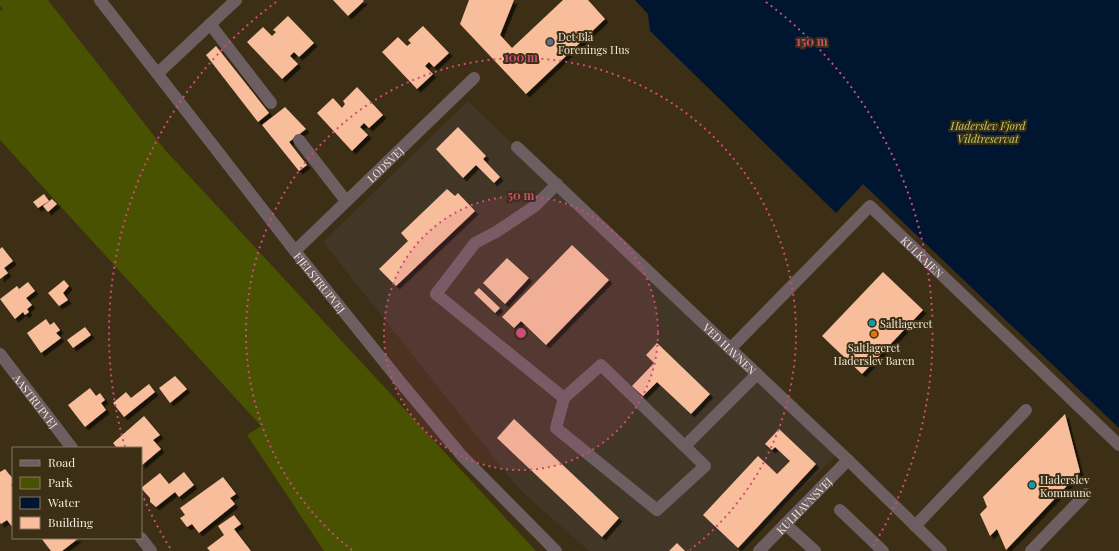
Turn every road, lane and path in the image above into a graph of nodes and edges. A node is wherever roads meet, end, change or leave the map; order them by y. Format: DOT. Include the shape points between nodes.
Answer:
graph roads {
  1 [pos="100,0"];
  2 [pos="236,0"];
  3 [pos="210,24"];
  4 [pos="158,72"];
  5 [pos="474,78"];
  6 [pos="271,103"];
  7 [pos="299,140"];
  8 [pos="517,147"];
  9 [pos="557,184"];
  10 [pos="346,201"];
  11 [pos="295,251"];
  12 [pos="730,349"];
  13 [pos="0,354"];
  14 [pos="4,368"];
  15 [pos="756,374"];
  16 [pos="564,398"];
  17 [pos="1026,410"];
  18 [pos="1119,445"];
  19 [pos="685,446"];
  20 [pos="71,447"];
  21 [pos="848,460"];
  22 [pos="1086,494"];
  23 [pos="840,510"];
  24 [pos="785,524"];
  25 [pos="915,526"];
  26 [pos="142,539"];
  27 [pos="151,551"];
  28 [pos="556,551"];
  29 [pos="759,551"];
  30 [pos="815,551"];
  31 [pos="883,551"];
  32 [pos="941,551"];
  33 [pos="1031,551"];
  1 -- 4 [label="street, FJELSTRUPVEJ"];
  2 -- 3 [label="street"];
  3 -- 4 [label="street"];
  3 -- 6 [label="street"];
  4 -- 11 [label="street, FJELSTRUPVEJ"];
  5 -- 10 [label="street, LODSVEJ"];
  7 -- 10 [label="street"];
  8 -- 9 [label="street, VED HAVNEN"];
  9 -- 12 [label="street, VED HAVNEN"];
  9 -- 16 [label="street" via="535,206 475,243 436,294"];
  10 -- 11 [label="street, LODSVEJ"];
  11 -- 28 [label="street, FJELSTRUPVEJ" via="462,456"];
  12 -- 15 [label="street, VED HAVNEN"];
  12 -- 18 [label="street, KULKAJEN" via="870,206"];
  13 -- 14 [label="street, AASTRUPVEJ"];
  14 -- 20 [label="street, AASTRUPVEJ"];
  15 -- 19 [label="street"];
  15 -- 21 [label="street, VED HAVNEN"];
  16 -- 19 [label="street" via="601,365"];
  16 -- 19 [label="street" via="556,428 657,510 705,466"];
  17 -- 25 [label="street"];
  21 -- 24 [label="street, KULHAVNSVEJ"];
  21 -- 25 [label="street, VED HAVNEN"];
  22 -- 33 [label="street"];
  23 -- 31 [label="street"];
  24 -- 29 [label="street, KULHAVNSVEJ"];
  24 -- 30 [label="street"];
  25 -- 32 [label="street, VED HAVNEN"];
  26 -- 27 [label="street"];
}
